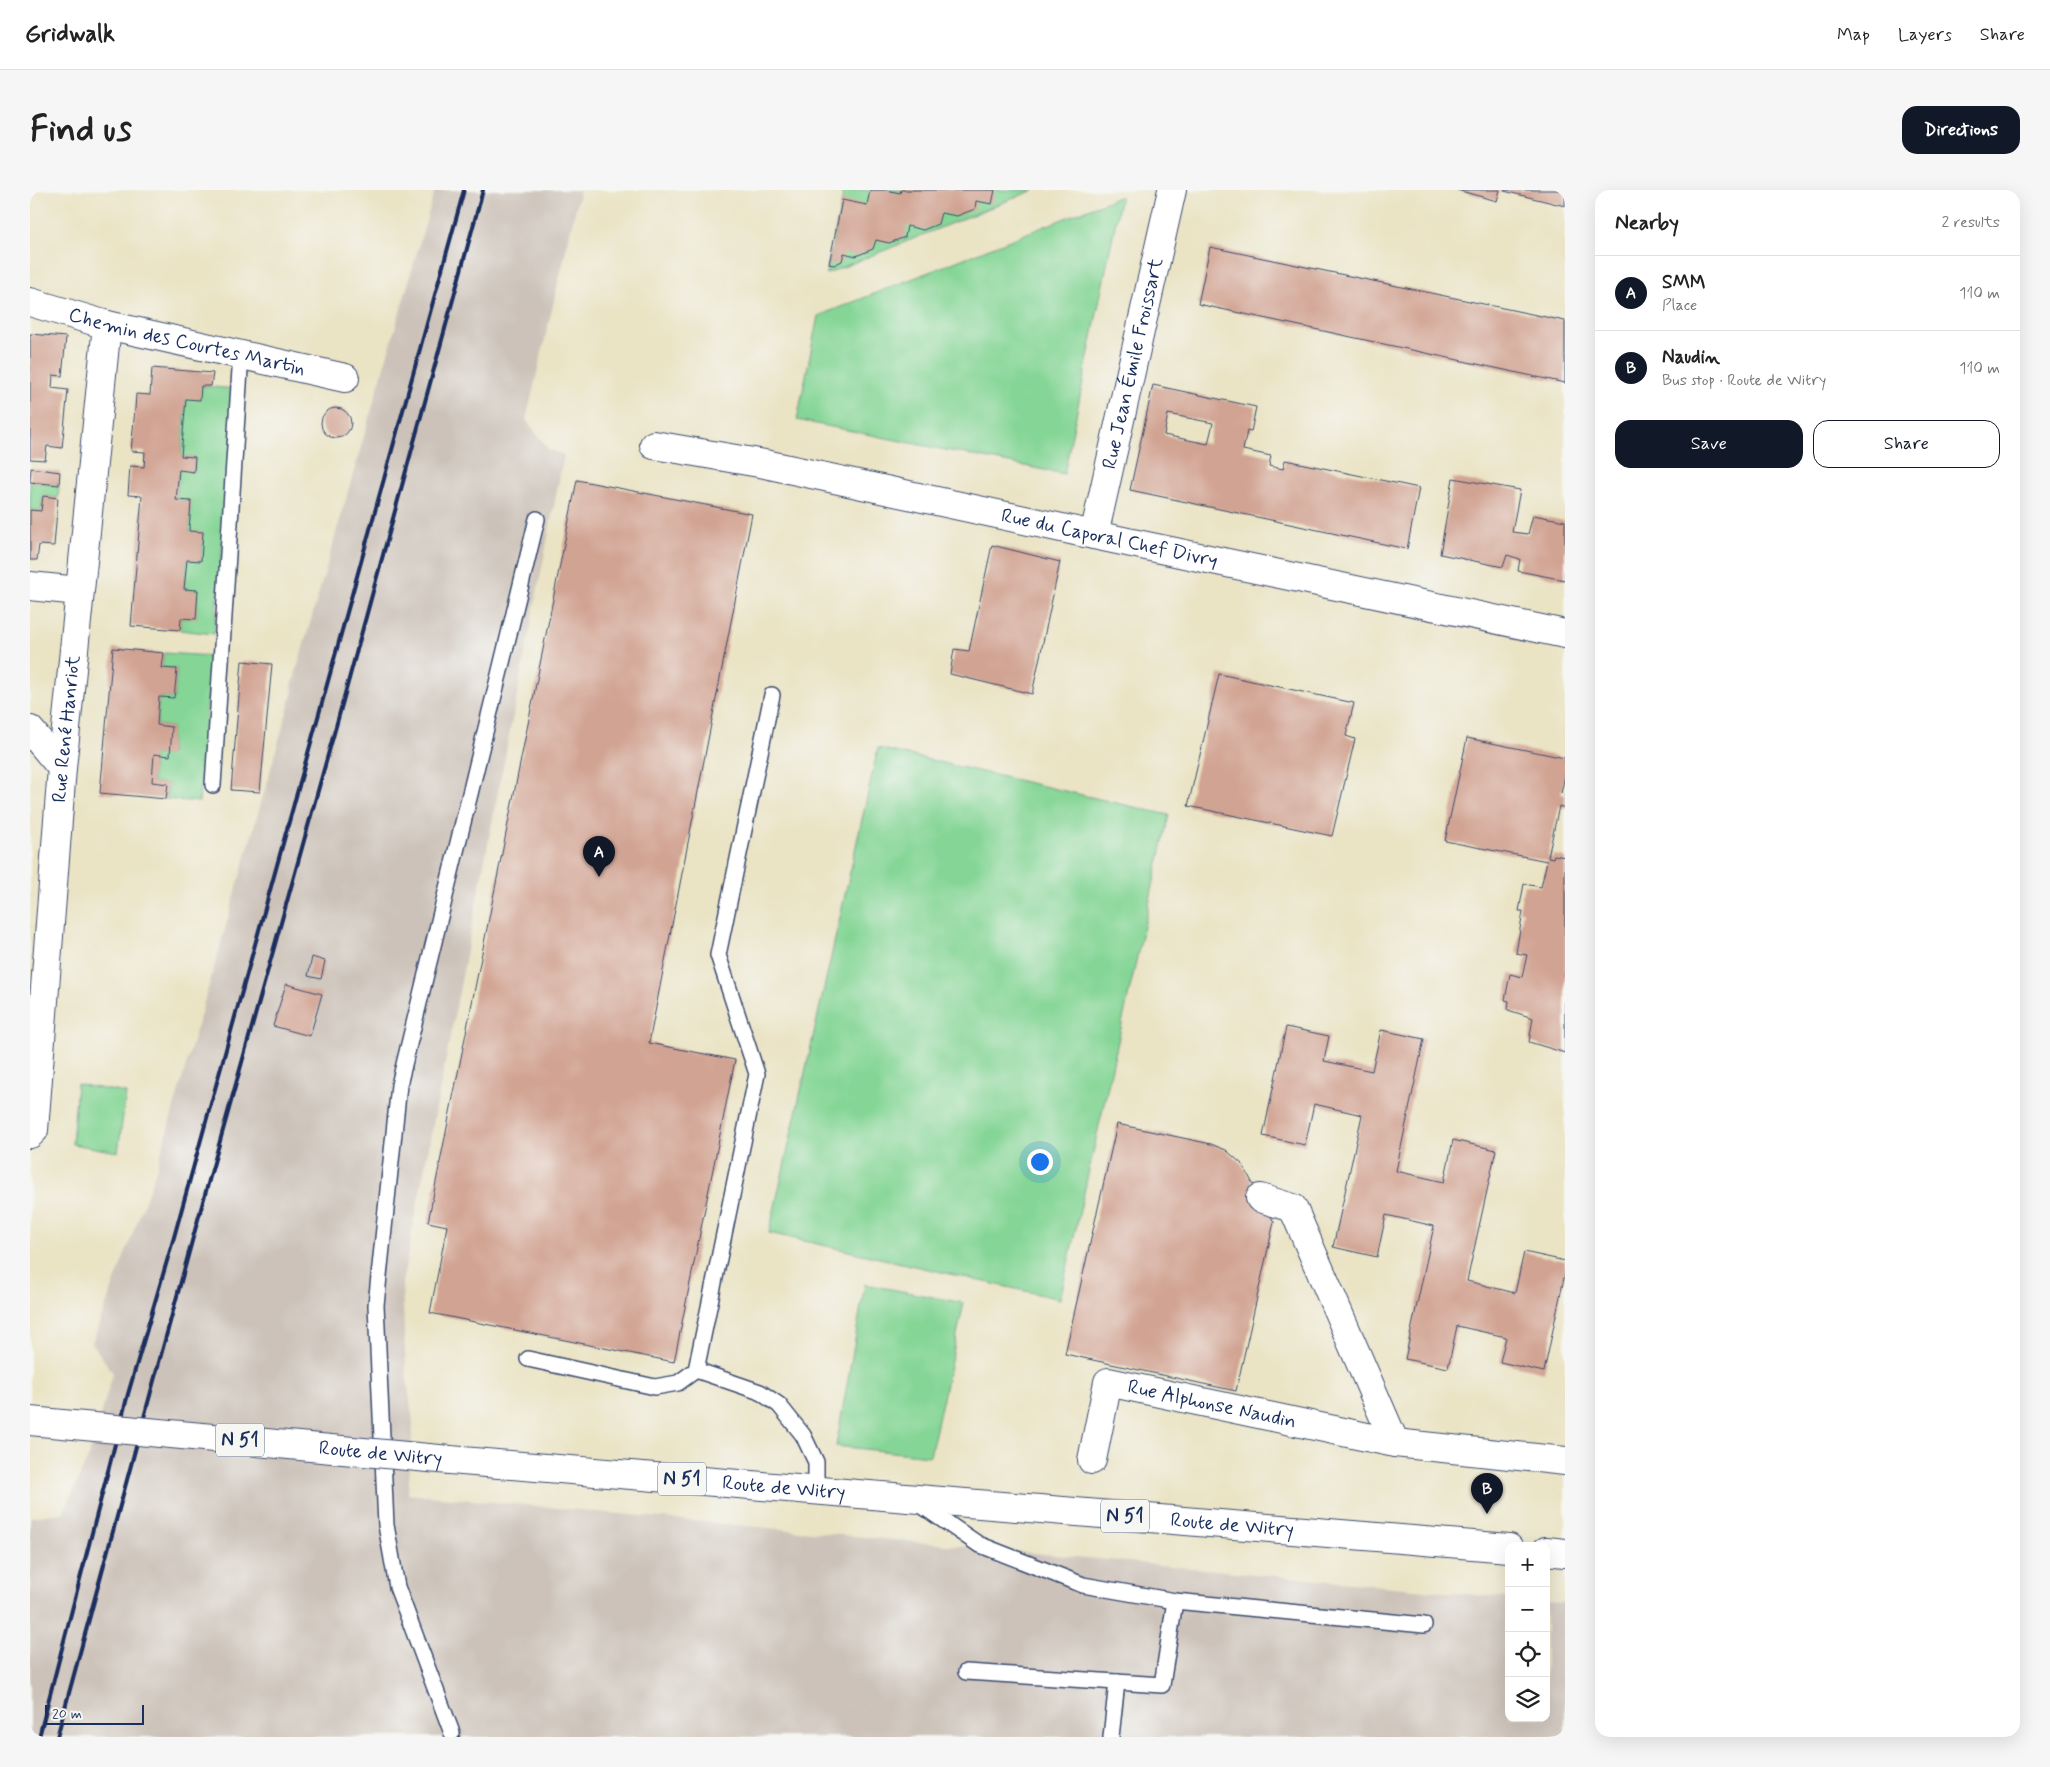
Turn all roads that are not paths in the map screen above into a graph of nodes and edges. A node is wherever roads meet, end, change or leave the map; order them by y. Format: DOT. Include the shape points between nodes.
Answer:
graph roads {
  1 [pos="1172,190"];
  2 [pos="30,302"];
  3 [pos="107,325"];
  4 [pos="241,354"];
  5 [pos="345,378"];
  6 [pos="654,445"];
  7 [pos="537,518"];
  8 [pos="1094,535"];
  9 [pos="30,586"];
  10 [pos="80,591"];
  11 [pos="1565,634"];
  12 [pos="772,695"];
  13 [pos="30,730"];
  14 [pos="62,768"];
  15 [pos="214,785"];
  16 [pos="30,1134"];
  17 [pos="1260,1198"];
  18 [pos="528,1359"];
  19 [pos="696,1370"];
  20 [pos="30,1421"];
  21 [pos="1395,1443"];
  22 [pos="1092,1460"];
  23 [pos="1565,1461"];
  24 [pos="816,1491"];
  25 [pos="913,1499"];
  26 [pos="1505,1548"];
  27 [pos="1550,1551"];
  28 [pos="1565,1553"];
  29 [pos="1175,1601"];
  30 [pos="1424,1625"];
  31 [pos="966,1672"];
  32 [pos="1116,1682"];
  33 [pos="456,1736"];
  34 [pos="1111,1737"];
  1 -- 8 [label="street, Rue Jean Émile Froissart"];
  2 -- 3 [label="street, Chemin des Courtes Martin"];
  3 -- 4 [label="street, Chemin des Courtes Martin"];
  3 -- 10 [label="street, Rue René Hanriot"];
  4 -- 5 [label="street, Chemin des Courtes Martin"];
  4 -- 15 [label="lane"];
  6 -- 8 [label="street, Rue du Caporal Chef Divry" via="765,464"];
  7 -- 33 [label="lane" via="399,1085 376,1305 386,1525 397,1587"];
  8 -- 11 [label="street, Rue du Caporal Chef Divry"];
  9 -- 10 [label="street"];
  10 -- 14 [label="street, Rue René Hanriot"];
  12 -- 19 [label="lane" via="718,955 757,1074"];
  13 -- 14 [label="street"];
  14 -- 16 [label="street, Rue René Hanriot" via="34,1130"];
  17 -- 21 [label="street" via="1293,1208"];
  18 -- 19 [label="lane" via="655,1387 678,1383"];
  19 -- 24 [label="lane" via="760,1392 779,1405 803,1435 816,1462"];
  20 -- 24 [label="street, Route de Witry / N 51, bridge"];
  21 -- 22 [label="street, Rue Alphonse Naudin" via="1108,1382"];
  21 -- 23 [label="street, Rue Alphonse Naudin"];
  24 -- 25 [label="street, Route de Witry / N 51"];
  25 -- 26 [label="street, Route de Witry / N 51"];
  25 -- 29 [label="lane" via="978,1544 1083,1586"];
  27 -- 28 [label="street"];
  29 -- 30 [label="lane"];
  29 -- 32 [label="lane" via="1162,1685"];
  31 -- 32 [label="lane"];
  32 -- 34 [label="lane"];
}
